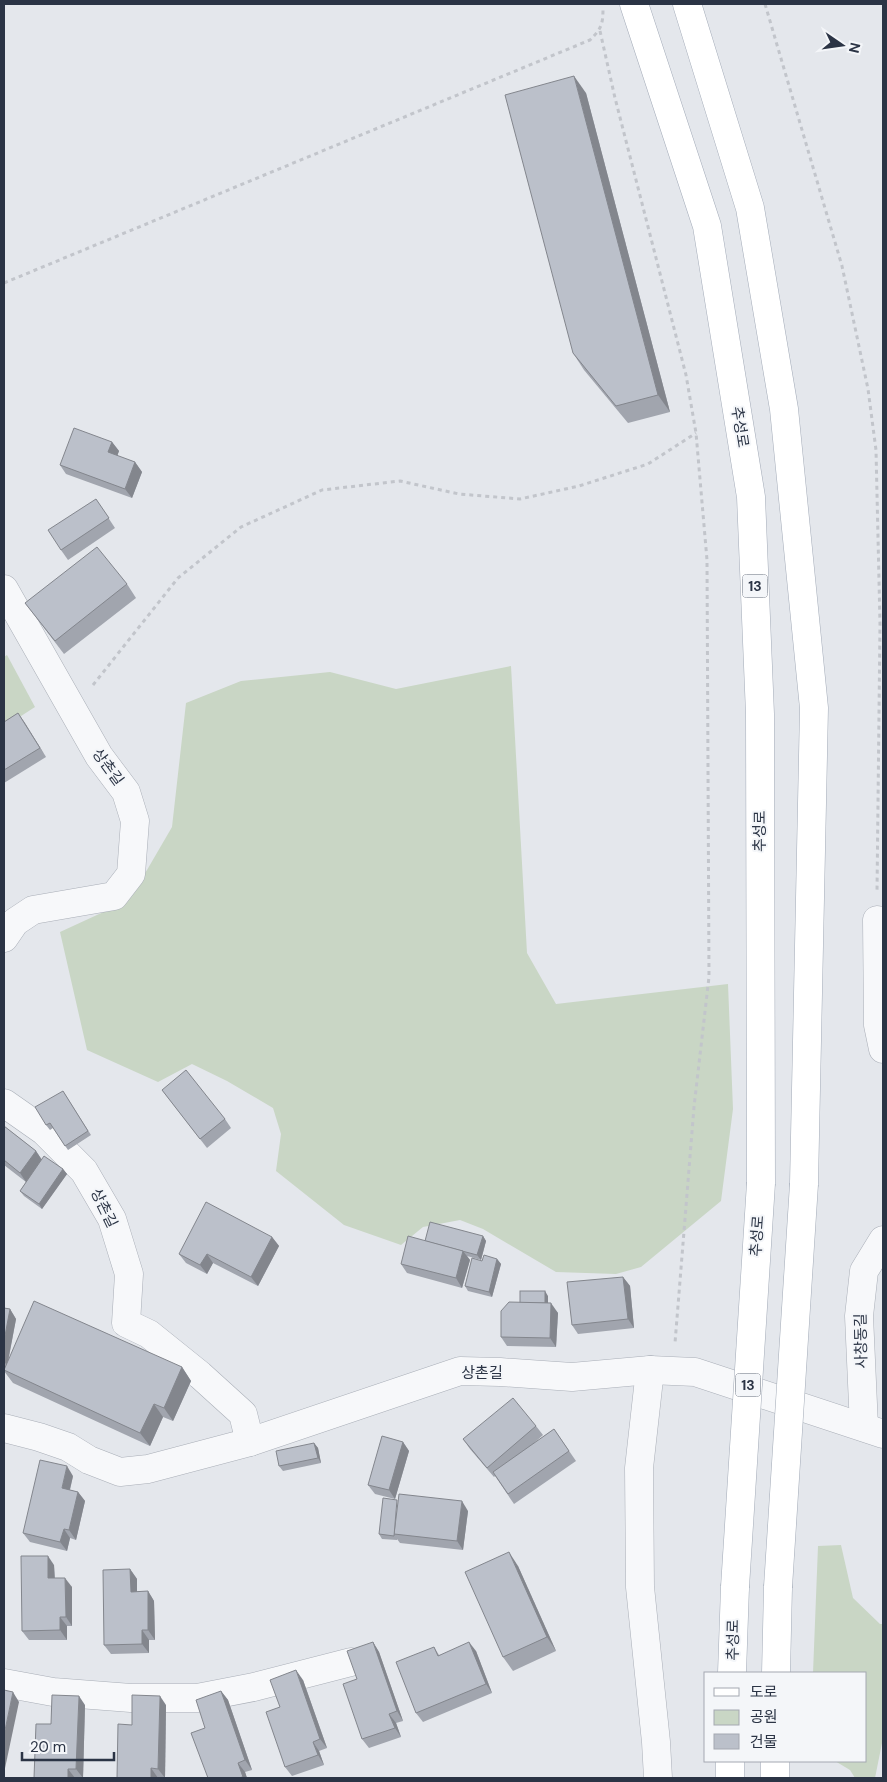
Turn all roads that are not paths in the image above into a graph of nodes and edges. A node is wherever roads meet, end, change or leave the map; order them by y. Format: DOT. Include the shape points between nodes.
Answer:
graph roads {
  1 [pos="634,4"];
  2 [pos="688,4"];
  3 [pos="4,589"];
  4 [pos="880,921"];
  5 [pos="4,938"];
  6 [pos="883,1049"];
  7 [pos="4,1103"];
  8 [pos="883,1240"];
  9 [pos="673,1371"];
  10 [pos="4,1428"];
  11 [pos="874,1431"];
  12 [pos="250,1442"];
  13 [pos="351,1662"];
  14 [pos="732,1672"];
  15 [pos="776,1672"];
  16 [pos="4,1683"];
  17 [pos="730,1762"];
  18 [pos="775,1762"];
  19 [pos="658,1778"];
  20 [pos="730,1778"];
  21 [pos="774,1778"];
  1 -- 14 [label="main road, 추성로 / 13, bridge" via="707,226 751,497 760,714 761,1183 734,1587"];
  2 -- 15 [label="main road, bridge" via="750,208 784,409 814,708 804,1184 778,1587"];
  3 -- 5 [label="street, 상촌길" via="99,756 126,792 134,821 131,874 114,896 33,910 15,922"];
  4 -- 6 [label="street" via="878,1025"];
  7 -- 12 [label="street, 상촌길" via="44,1131 84,1171 112,1219 128,1274 126,1323 149,1334 243,1414"];
  8 -- 11 [label="street, 사창동길" via="864,1271 859,1316"];
  9 -- 11 [label="street"];
  9 -- 12 [label="street, 상촌길" via="572,1377 460,1371"];
  9 -- 19 [label="street" via="639,1468 640,1587"];
  10 -- 12 [label="street, 상촌길" via="68,1447 89,1460 120,1472 148,1469"];
  13 -- 16 [label="street" via="197,1698 131,1698 53,1692"];
  17 -- 20 [label="main road"];
  18 -- 21 [label="main road"];
}
